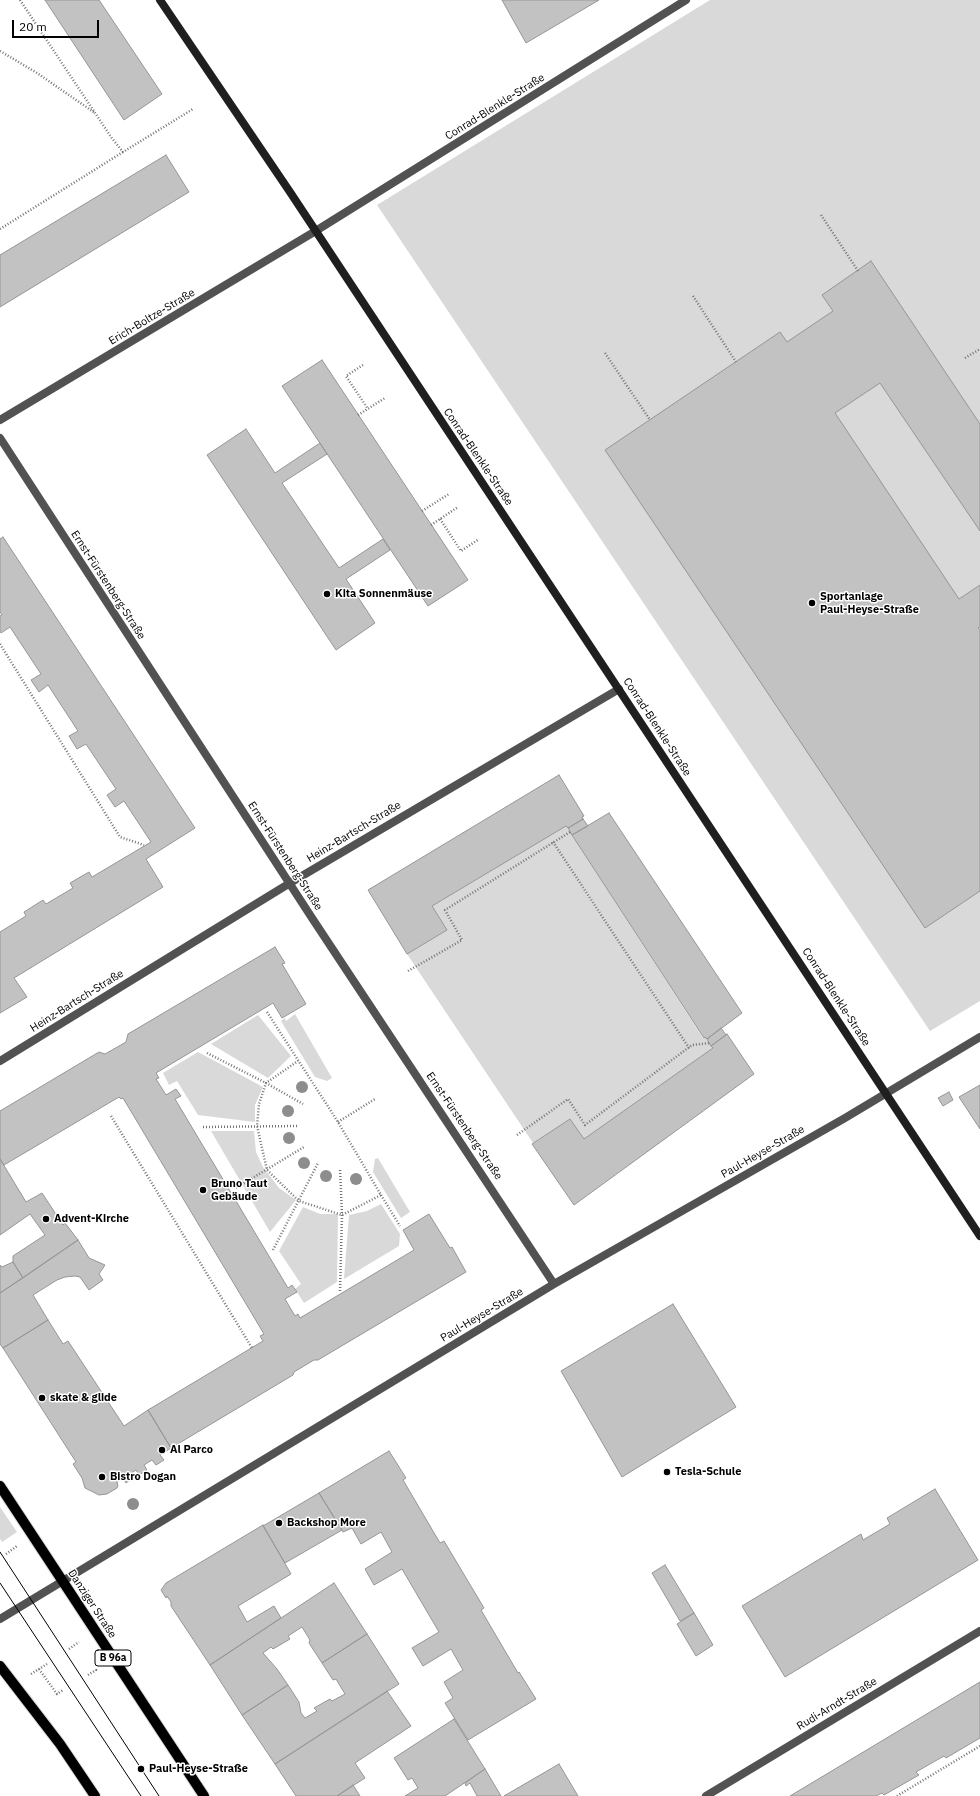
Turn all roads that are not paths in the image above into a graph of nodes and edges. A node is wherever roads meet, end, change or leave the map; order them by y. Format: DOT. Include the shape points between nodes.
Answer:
graph roads {
  1 [pos="160,0"];
  2 [pos="686,0"];
  3 [pos="314,232"];
  4 [pos="0,420"];
  5 [pos="0,438"];
  6 [pos="619,689"];
  7 [pos="290,883"];
  8 [pos="980,1037"];
  9 [pos="0,1061"];
  10 [pos="885,1094"];
  11 [pos="980,1236"];
  12 [pos="554,1284"];
  13 [pos="0,1486"];
  14 [pos="62,1581"];
  15 [pos="0,1619"];
  16 [pos="980,1631"];
  17 [pos="0,1666"];
  18 [pos="95,1796"];
  19 [pos="204,1796"];
  20 [pos="706,1796"];
  1 -- 3 [label="street, Conrad-Blenkle-Straße"];
  2 -- 3 [label="street, Conrad-Blenkle-Straße"];
  3 -- 4 [label="street, Erich-Boltze-Straße"];
  3 -- 6 [label="street, Conrad-Blenkle-Straße"];
  5 -- 7 [label="street, Ernst-Fürstenberg-Straße"];
  6 -- 7 [label="street, Heinz-Bartsch-Straße"];
  6 -- 10 [label="street, Conrad-Blenkle-Straße"];
  7 -- 9 [label="street, Heinz-Bartsch-Straße"];
  7 -- 12 [label="street, Ernst-Fürstenberg-Straße"];
  8 -- 10 [label="street, Paul-Heyse-Straße"];
  10 -- 11 [label="street, Conrad-Blenkle-Straße"];
  10 -- 12 [label="street, Paul-Heyse-Straße"];
  12 -- 14 [label="street, Paul-Heyse-Straße"];
  13 -- 14 [label="main road, Danziger Straße / B 96a"];
  14 -- 15 [label="street, Paul-Heyse-Straße"];
  14 -- 19 [label="main road, Danziger Straße / B 96a"];
  16 -- 20 [label="street, Rudi-Arndt-Straße"];
  17 -- 18 [label="main road" via="60,1744"];
}
